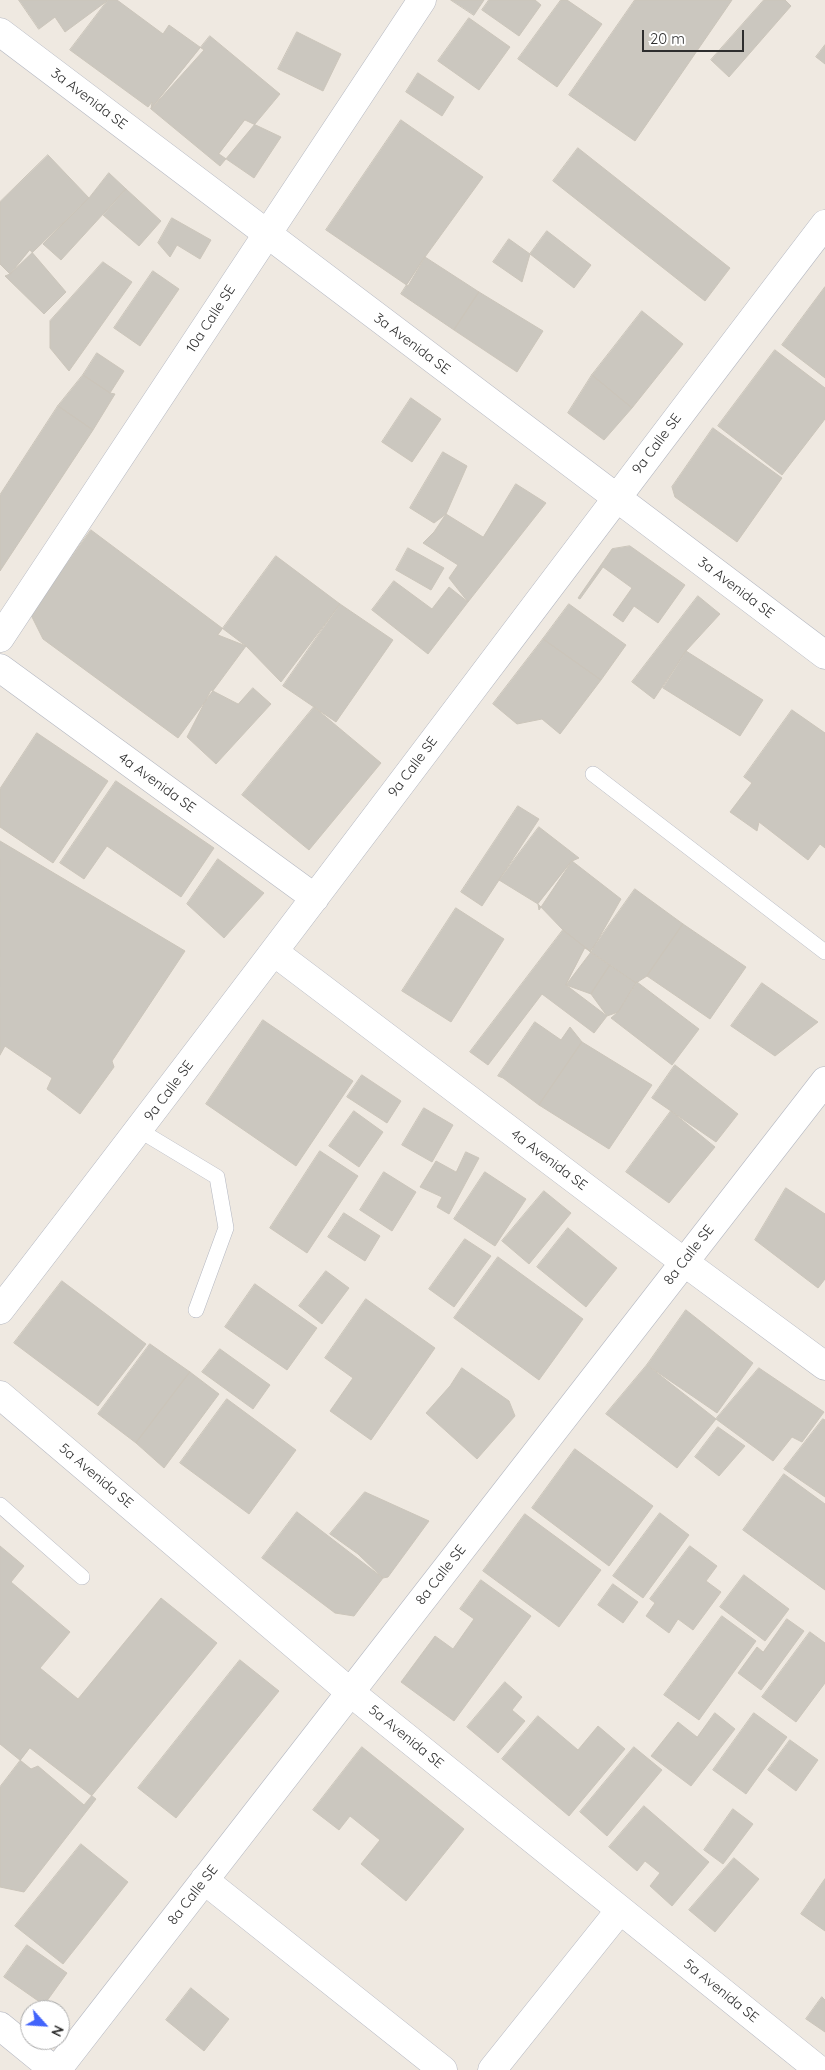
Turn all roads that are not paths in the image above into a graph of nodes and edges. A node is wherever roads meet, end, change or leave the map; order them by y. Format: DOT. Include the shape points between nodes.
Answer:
graph roads {
  1 [pos="422,0"];
  2 [pos="0,32"];
  3 [pos="825,224"];
  4 [pos="267,234"];
  5 [pos="616,498"];
  6 [pos="0,638"];
  7 [pos="825,655"];
  8 [pos="0,668"];
  9 [pos="593,774"];
  10 [pos="315,898"];
  11 [pos="274,952"];
  12 [pos="825,952"];
  13 [pos="825,1081"];
  14 [pos="139,1130"];
  15 [pos="684,1262"];
  16 [pos="0,1310"];
  17 [pos="196,1310"];
  18 [pos="825,1366"];
  19 [pos="0,1395"];
  20 [pos="0,1505"];
  21 [pos="82,1577"];
  22 [pos="350,1692"];
  23 [pos="204,1880"];
  24 [pos="620,1910"];
  25 [pos="0,2026"];
  26 [pos="55,2070"];
  27 [pos="443,2070"];
  28 [pos="492,2070"];
  29 [pos="819,2070"];
  1 -- 4 [label="street, 10a Calle SE"];
  2 -- 4 [label="street, 3a Avenida SE"];
  3 -- 5 [label="street, 9a Calle SE"];
  4 -- 5 [label="street, 3a Avenida SE"];
  4 -- 6 [label="street, 10a Calle SE"];
  5 -- 7 [label="street, 3a Avenida SE"];
  5 -- 10 [label="street, 9a Calle SE"];
  8 -- 10 [label="street, 4a Avenida SE"];
  9 -- 12 [label="lane"];
  10 -- 11 [label="street, 9a Calle SE"];
  11 -- 14 [label="street, 9a Calle SE"];
  11 -- 15 [label="street, 4a Avenida SE"];
  13 -- 15 [label="street, 8a Calle SE"];
  14 -- 16 [label="street, 9a Calle SE"];
  14 -- 17 [label="lane" via="217,1176 226,1228"];
  15 -- 18 [label="street, 4a Avenida SE"];
  15 -- 22 [label="street, 8a Calle SE"];
  19 -- 22 [label="street, 5a Avenida SE"];
  20 -- 21 [label="lane"];
  22 -- 23 [label="street, 8a Calle SE"];
  22 -- 24 [label="street, 5a Avenida SE"];
  23 -- 26 [label="street, 8a Calle SE"];
  23 -- 27 [label="street"];
  24 -- 28 [label="street"];
  24 -- 29 [label="street, 5a Avenida SE"];
  25 -- 26 [label="street"];
}
